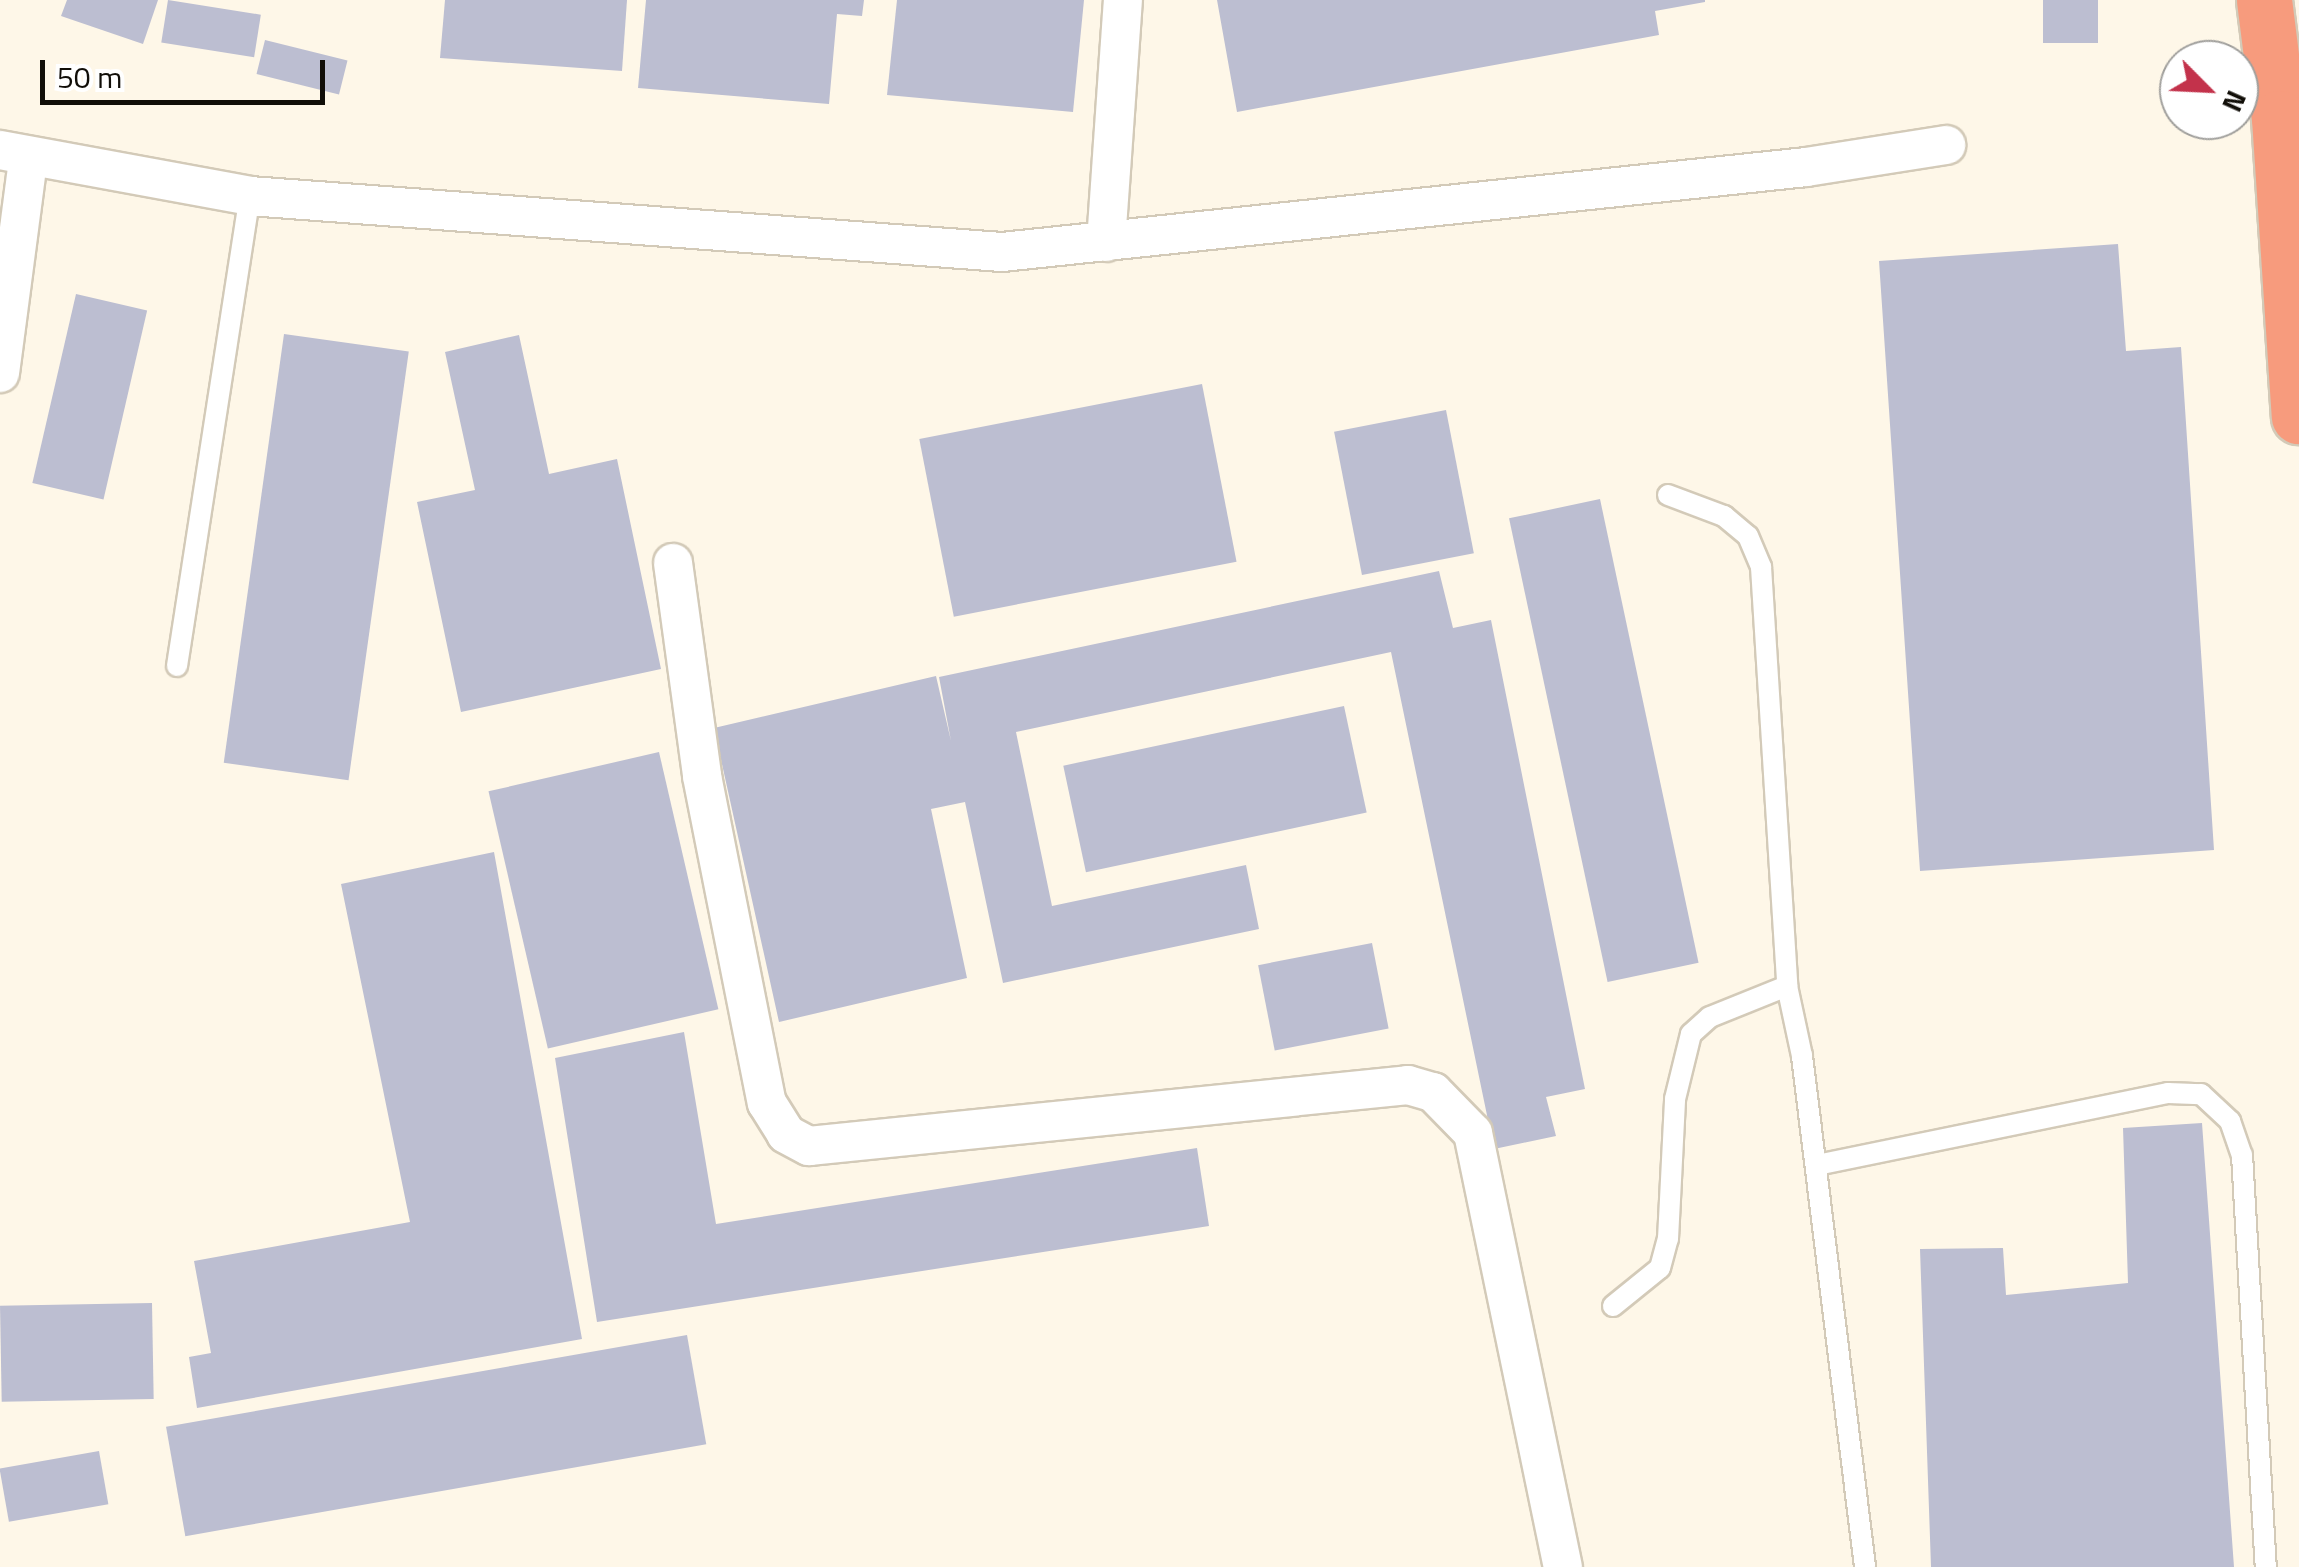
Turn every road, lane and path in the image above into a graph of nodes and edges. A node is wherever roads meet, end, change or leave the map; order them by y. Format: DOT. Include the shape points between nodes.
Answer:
graph roads {
  1 [pos="1124,0"];
  2 [pos="2264,0"];
  3 [pos="1946,145"];
  4 [pos="14,155"];
  5 [pos="250,196"];
  6 [pos="1106,242"];
  7 [pos="0,373"];
  8 [pos="2299,416"];
  9 [pos="1668,495"];
  10 [pos="673,562"];
  11 [pos="177,666"];
  12 [pos="1787,986"];
  13 [pos="1816,1164"];
  14 [pos="1614,1306"];
  15 [pos="1563,1567"];
  16 [pos="1864,1567"];
  17 [pos="2266,1567"];
  1 -- 6 [label="street"];
  2 -- 8 [label="highway" via="2279,118"];
  3 -- 6 [label="street" via="1806,168"];
  4 -- 5 [label="street"];
  4 -- 7 [label="street"];
  5 -- 6 [label="street" via="1002,252"];
  5 -- 11 [label="lane"];
  9 -- 12 [label="lane" via="1724,516 1748,536 1762,567"];
  10 -- 15 [label="street" via="702,776 767,1104 786,1134 809,1146 1408,1086 1433,1092 1473,1133"];
  12 -- 13 [label="lane"];
  12 -- 14 [label="lane" via="1710,1017 1691,1034 1676,1085 1660,1268"];
  13 -- 16 [label="lane"];
  13 -- 17 [label="lane" via="2168,1092 2201,1094 2230,1121 2242,1155"];
}
